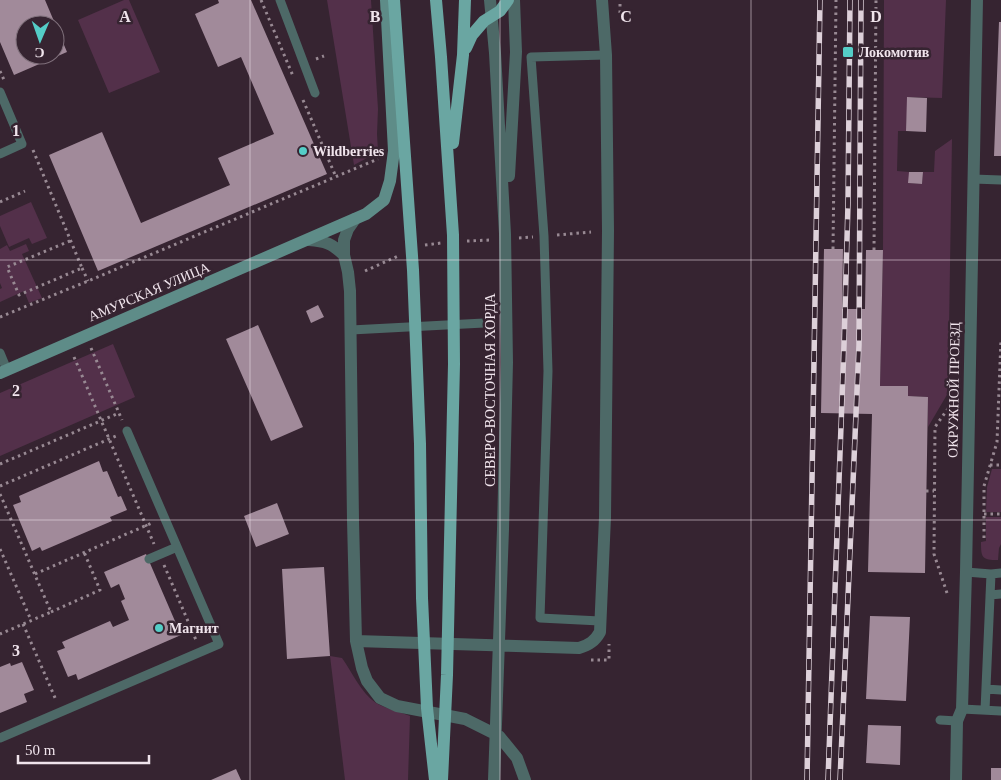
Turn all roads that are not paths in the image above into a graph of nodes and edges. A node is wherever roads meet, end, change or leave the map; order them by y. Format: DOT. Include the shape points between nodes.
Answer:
graph roads {
  1 [pos="280,0"];
  2 [pos="386,0"];
  3 [pos="394,0"];
  4 [pos="436,0"];
  5 [pos="465,0"];
  6 [pos="490,0"];
  7 [pos="508,0"];
  8 [pos="514,0"];
  9 [pos="602,0"];
  10 [pos="977,0"];
  11 [pos="463,55"];
  12 [pos="606,55"];
  13 [pos="0,92"];
  14 [pos="315,93"];
  15 [pos="0,154"];
  16 [pos="449,172"];
  17 [pos="973,179"];
  18 [pos="1001,180"];
  19 [pos="355,219"];
  20 [pos="505,234"];
  21 [pos="309,240"];
  22 [pos="344,255"];
  23 [pos="484,323"];
  24 [pos="351,330"];
  25 [pos="0,353"];
  26 [pos="4,371"];
  27 [pos="127,431"];
  28 [pos="177,547"];
  29 [pos="149,559"];
  30 [pos="966,572"];
  31 [pos="1001,573"];
  32 [pos="991,574"];
  33 [pos="1001,594"];
  34 [pos="990,595"];
  35 [pos="600,621"];
  36 [pos="356,640"];
  37 [pos="986,689"];
  38 [pos="1001,690"];
  39 [pos="985,710"];
  40 [pos="1001,711"];
  41 [pos="960,715"];
  42 [pos="940,720"];
  43 [pos="0,738"];
  44 [pos="435,780"];
  45 [pos="442,780"];
  46 [pos="494,780"];
  47 [pos="525,780"];
  48 [pos="956,780"];
  1 -- 14 [label="lane"];
  2 -- 19 [label="street, АМУРСКАЯ УЛИЦА" via="394,151 391,174 384,200"];
  3 -- 44 [label="main road" via="413,270 422,598"];
  4 -- 16 [label="main road"];
  5 -- 11 [label="main road"];
  6 -- 20 [label="street, СЕВЕРО-ВОСТОЧНАЯ ХОРДА"];
  7 -- 11 [label="main road" via="472,35"];
  8 -- 20 [label="street" via="516,52"];
  9 -- 12 [label="street"];
  10 -- 17 [label="street, ОКРУЖНОЙ ПРОЕЗД"];
  11 -- 16 [label="main road"];
  12 -- 35 [label="street" via="608,231"];
  12 -- 35 [label="lane" via="531,57 544,236 548,371 540,618"];
  13 -- 15 [label="lane" via="22,144"];
  16 -- 45 [label="main road" via="454,364"];
  17 -- 18 [label="lane"];
  17 -- 30 [label="street, ОКРУЖНОЙ ПРОЕЗД"];
  19 -- 21 [label="street, АМУРСКАЯ УЛИЦА"];
  19 -- 22 [label="street" via="344,240"];
  20 -- 46 [label="street, СЕВЕРО-ВОСТОЧНАЯ ХОРДА" via="504,519"];
  21 -- 22 [label="street" via="333,245"];
  21 -- 26 [label="street, АМУРСКАЯ УЛИЦА"];
  22 -- 24 [label="street" via="350,292"];
  23 -- 24 [label="lane"];
  24 -- 36 [label="street"];
  25 -- 26 [label="lane"];
  27 -- 28 [label="lane"];
  28 -- 29 [label="lane"];
  28 -- 43 [label="lane" via="219,644"];
  30 -- 32 [label="lane"];
  30 -- 41 [label="street, ОКРУЖНОЙ ПРОЕЗД"];
  31 -- 32 [label="lane"];
  32 -- 34 [label="lane"];
  33 -- 34 [label="lane"];
  34 -- 37 [label="lane"];
  35 -- 36 [label="street" via="596,640 579,648"];
  36 -- 47 [label="street" via="367,681 380,698 397,706 465,719 499,736 517,758"];
  37 -- 38 [label="lane"];
  37 -- 39 [label="lane"];
  39 -- 40 [label="lane"];
  39 -- 41 [label="lane"];
  41 -- 42 [label="lane"];
  41 -- 48 [label="street, ОКРУЖНОЙ ПРОЕЗД"];
}
